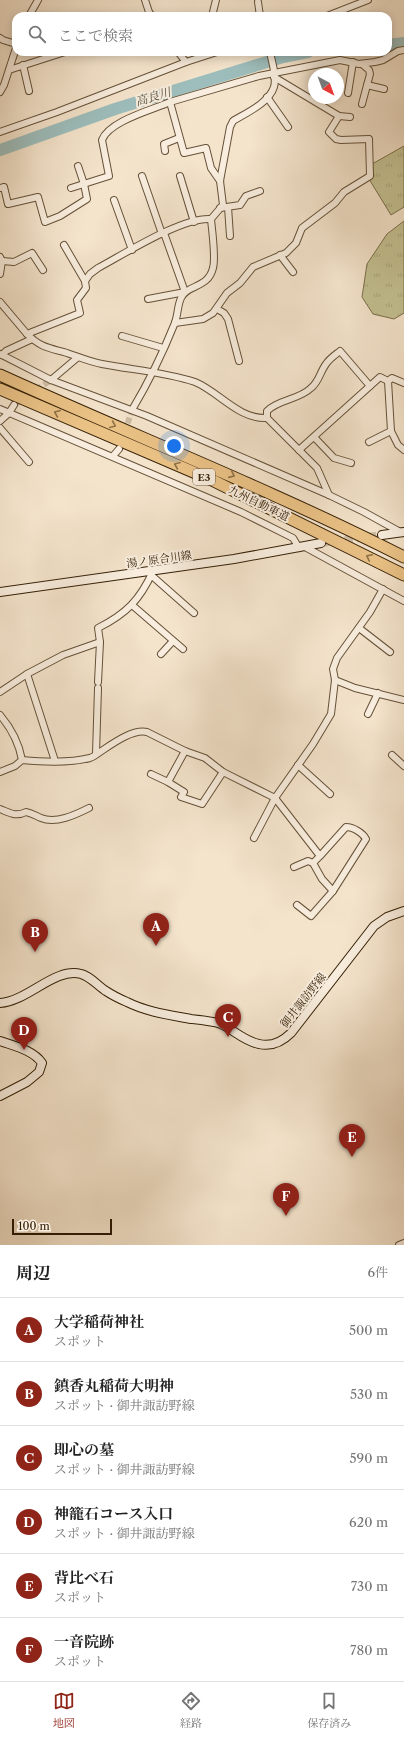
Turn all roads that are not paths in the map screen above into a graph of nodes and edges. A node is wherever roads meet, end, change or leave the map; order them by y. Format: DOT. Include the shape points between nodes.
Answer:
graph roads {
  1 [pos="38,0"];
  2 [pos="145,0"];
  3 [pos="216,0"];
  4 [pos="368,0"];
  5 [pos="258,2"];
  6 [pos="31,12"];
  7 [pos="149,12"];
  8 [pos="213,12"];
  9 [pos="259,12"];
  10 [pos="337,12"];
  11 [pos="0,38"];
  12 [pos="12,43"];
  13 [pos="404,50"];
  14 [pos="392,55"];
  15 [pos="13,56"];
  16 [pos="52,56"];
  17 [pos="181,56"];
  18 [pos="201,56"];
  19 [pos="271,56"];
  20 [pos="390,56"];
  21 [pos="186,62"];
  22 [pos="353,62"];
  23 [pos="362,64"];
  24 [pos="23,65"];
  25 [pos="9,70"];
  26 [pos="274,73"];
  27 [pos="367,85"];
  28 [pos="384,89"];
  29 [pos="29,91"];
  30 [pos="0,92"];
  31 [pos="348,93"];
  32 [pos="268,98"];
  33 [pos="170,102"];
  34 [pos="362,104"];
  35 [pos="339,116"];
  36 [pos="350,117"];
  37 [pos="288,127"];
  38 [pos="0,132"];
  39 [pos="179,138"];
  40 [pos="165,151"];
  41 [pos="78,166"];
  42 [pos="142,176"];
  43 [pos="180,176"];
  44 [pos="220,181"];
  45 [pos="84,184"];
  46 [pos="0,188"];
  47 [pos="71,188"];
  48 [pos="260,191"];
  49 [pos="114,200"];
  50 [pos="228,207"];
  51 [pos="220,208"];
  52 [pos="211,219"];
  53 [pos="194,222"];
  54 [pos="163,233"];
  55 [pos="230,236"];
  56 [pos="64,245"];
  57 [pos="132,250"];
  58 [pos="280,255"];
  59 [pos="1,259"];
  60 [pos="43,270"];
  61 [pos="293,272"];
  62 [pos="0,274"];
  63 [pos="85,281"];
  64 [pos="185,292"];
  65 [pos="148,299"];
  66 [pos="0,302"];
  67 [pos="217,309"];
  68 [pos="175,323"];
  69 [pos="27,334"];
  70 [pos="122,336"];
  71 [pos="32,339"];
  72 [pos="163,348"];
  73 [pos="1,355"];
  74 [pos="77,358"];
  75 [pos="240,361"];
  76 [pos="154,372"];
  77 [pos="0,375"];
  78 [pos="51,380"];
  79 [pos="388,381"];
  80 [pos="404,383"];
  81 [pos="370,386"];
  82 [pos="0,389"];
  83 [pos="14,406"];
  84 [pos="0,409"];
  85 [pos="132,410"];
  86 [pos="9,413"];
  87 [pos="267,418"];
  88 [pos="0,421"];
  89 [pos="0,428"];
  90 [pos="391,431"];
  91 [pos="314,437"];
  92 [pos="369,442"];
  93 [pos="119,449"];
  94 [pos="299,450"];
  95 [pos="404,450"];
  96 [pos="113,456"];
  97 [pos="29,462"];
  98 [pos="351,463"];
  99 [pos="329,495"];
  100 [pos="403,533"];
  101 [pos="382,535"];
  102 [pos="321,543"];
  103 [pos="302,547"];
  104 [pos="404,557"];
  105 [pos="152,573"];
  106 [pos="404,575"];
  107 [pos="383,589"];
  108 [pos="0,592"];
  109 [pos="404,601"];
  110 [pos="132,605"];
  111 [pos="194,613"];
  112 [pos="359,628"];
  113 [pos="173,641"];
  114 [pos="100,642"];
  115 [pos="183,649"];
  116 [pos="390,652"];
  117 [pos="161,654"];
  118 [pos="27,674"];
  119 [pos="335,680"];
  120 [pos="0,692"];
  121 [pos="378,693"];
  122 [pos="404,700"];
  123 [pos="368,714"];
  124 [pos="0,715"];
  125 [pos="185,751"];
  126 [pos="96,754"];
  127 [pos="392,755"];
  128 [pos="22,760"];
  129 [pos="55,761"];
  130 [pos="298,765"];
  131 [pos="404,766"];
  132 [pos="0,772"];
  133 [pos="223,772"];
  134 [pos="151,774"];
  135 [pos="168,782"];
  136 [pos="330,794"];
  137 [pos="275,798"];
  138 [pos="89,808"];
  139 [pos="0,809"];
  140 [pos="254,838"];
  141 [pos="320,856"];
  142 [pos="313,863"];
  143 [pos="294,867"];
  144 [pos="333,891"];
  145 [pos="297,905"];
  146 [pos="404,911"];
  147 [pos="0,1003"];
  148 [pos="0,1041"];
  149 [pos="0,1096"];
  150 [pos="404,1243"];
  151 [pos="399,1245"];
  1 -- 6 [label="street"];
  2 -- 7 [label="street"];
  3 -- 8 [label="street"];
  4 -- 10 [label="street"];
  5 -- 9 [label="street"];
  11 -- 12 [label="street"];
  13 -- 14 [label="street"];
  15 -- 25 [label="street"];
  16 -- 24 [label="street"];
  17 -- 21 [label="street"];
  18 -- 21 [label="street"];
  19 -- 26 [label="street"];
  20 -- 23 [label="street"];
  21 -- 38 [label="street"];
  22 -- 23 [label="street"];
  22 -- 26 [label="street" via="340,60"];
  22 -- 31 [label="street"];
  23 -- 27 [label="street" via="370,74"];
  24 -- 25 [label="street"];
  24 -- 29 [label="street"];
  25 -- 30 [label="street"];
  26 -- 32 [label="street" via="274,87"];
  26 -- 33 [label="street"];
  26 -- 35 [label="street"];
  27 -- 28 [label="street"];
  27 -- 34 [label="street"];
  32 -- 37 [label="street"];
  32 -- 44 [label="street" via="233,121"];
  33 -- 39 [label="street"];
  33 -- 45 [label="street" via="108,131 102,140 110,176"];
  35 -- 36 [label="street"];
  35 -- 58 [label="street" via="329,132 341,140 369,139 370,176 344,192 335,203 302,228 296,243"];
  39 -- 40 [label="street" via="164,144"];
  39 -- 44 [label="street" via="184,153 206,148 211,168"];
  41 -- 45 [label="street"];
  42 -- 54 [label="street"];
  43 -- 53 [label="street"];
  44 -- 51 [label="street" via="223,205"];
  45 -- 46 [label="street" via="87,198 60,216 45,222 38,197 8,204 4,187"];
  45 -- 47 [label="street"];
  48 -- 50 [label="street" via="246,196 240,205"];
  49 -- 57 [label="street"];
  50 -- 51 [label="street"];
  50 -- 55 [label="street"];
  51 -- 52 [label="street"];
  52 -- 53 [label="street"];
  52 -- 64 [label="street" via="213,267 210,277 203,284"];
  53 -- 54 [label="street"];
  54 -- 57 [label="street"];
  54 -- 64 [label="street"];
  56 -- 63 [label="street"];
  57 -- 63 [label="street" via="98,268"];
  58 -- 61 [label="street"];
  58 -- 67 [label="street" via="253,267 240,283 227,293"];
  59 -- 60 [label="street" via="14,262 32,253"];
  59 -- 62 [label="street"];
  63 -- 69 [label="street" via="86,288 77,300 80,313"];
  64 -- 65 [label="street"];
  64 -- 68 [label="street"];
  66 -- 69 [label="street"];
  67 -- 68 [label="street" via="204,318"];
  67 -- 75 [label="street" via="228,319"];
  68 -- 72 [label="street"];
  69 -- 71 [label="street"];
  70 -- 72 [label="street"];
  71 -- 73 [label="street"];
  71 -- 74 [label="street" via="44,348 68,353"];
  72 -- 76 [label="street"];
  73 -- 78 [label="street"];
  74 -- 76 [label="street"];
  74 -- 78 [label="street"];
  76 -- 85 [label="street"];
  76 -- 87 [label="street" via="196,383 238,410 261,419"];
  77 -- 104 [label="highway, 九州自動車道 / E3, one-way" via="226,472 344,526"];
  78 -- 85 [label="street"];
  79 -- 80 [label="street" via="392,378"];
  79 -- 81 [label="street" via="380,377"];
  79 -- 90 [label="street"];
  81 -- 87 [label="street" via="340,351 326,362 317,382 311,388 303,394 272,405 267,410"];
  81 -- 91 [label="street"];
  106 -- 82 [label="highway, 九州自動車道 / E3, one-way" via="212,480"];
  83 -- 86 [label="street"];
  84 -- 86 [label="street"];
  85 -- 99 [label="street"];
  86 -- 88 [label="street"];
  86 -- 96 [label="street"];
  87 -- 94 [label="street"];
  89 -- 97 [label="street"];
  90 -- 92 [label="street"];
  90 -- 95 [label="street" via="398,445"];
  91 -- 94 [label="street"];
  91 -- 98 [label="street" via="334,458"];
  93 -- 96 [label="street"];
  94 -- 99 [label="street" via="317,468"];
  96 -- 103 [label="street" via="275,528 293,538"];
  99 -- 100 [label="street"];
  100 -- 101 [label="main road"];
  102 -- 103 [label="main road, 湯ノ原合川線"];
  103 -- 105 [label="main road, 湯ノ原合川線"];
  103 -- 107 [label="street"];
  105 -- 108 [label="main road, 湯ノ原合川線"];
  105 -- 110 [label="street" via="145,588"];
  105 -- 111 [label="street"];
  107 -- 109 [label="street"];
  107 -- 112 [label="street"];
  110 -- 113 [label="street"];
  110 -- 114 [label="street" via="117,618 98,628"];
  112 -- 116 [label="street"];
  112 -- 119 [label="street" via="337,658 333,669"];
  113 -- 115 [label="street"];
  113 -- 117 [label="street"];
  114 -- 118 [label="street" via="63,654"];
  114 -- 126 [label="street"];
  118 -- 120 [label="street"];
  118 -- 129 [label="street"];
  119 -- 121 [label="street"];
  119 -- 130 [label="street" via="331,714"];
  121 -- 122 [label="street"];
  121 -- 123 [label="street"];
  124 -- 128 [label="street" via="14,734"];
  125 -- 126 [label="street" via="140,730"];
  125 -- 133 [label="street" via="205,758"];
  125 -- 135 [label="street"];
  126 -- 129 [label="street" via="92,758"];
  127 -- 131 [label="street"];
  128 -- 129 [label="street"];
  128 -- 132 [label="street" via="16,766"];
  130 -- 136 [label="street"];
  130 -- 137 [label="street"];
  133 -- 135 [label="street" via="202,804 181,797 184,792"];
  133 -- 137 [label="street"];
  134 -- 135 [label="street"];
  137 -- 140 [label="street"];
  137 -- 141 [label="street"];
  138 -- 139 [label="street" via="70,818 58,819 42,819 26,812 14,815"];
  141 -- 142 [label="street"];
  141 -- 144 [label="street" via="346,827 364,835 366,839"];
  142 -- 143 [label="street" via="308,861"];
  142 -- 144 [label="street"];
  144 -- 145 [label="street" via="311,916"];
  146 -- 147 [label="main road, 御井諏訪野線" via="387,917 374,926 291,1033 283,1041 273,1045 259,1044 221,1024 152,1012 106,991 83,974 72,972 62,974 8,1003"];
  148 -- 149 [label="main road" via="27,1051 38,1057 42,1063 39,1072 27,1082"];
  150 -- 151 [label="street"];
}
